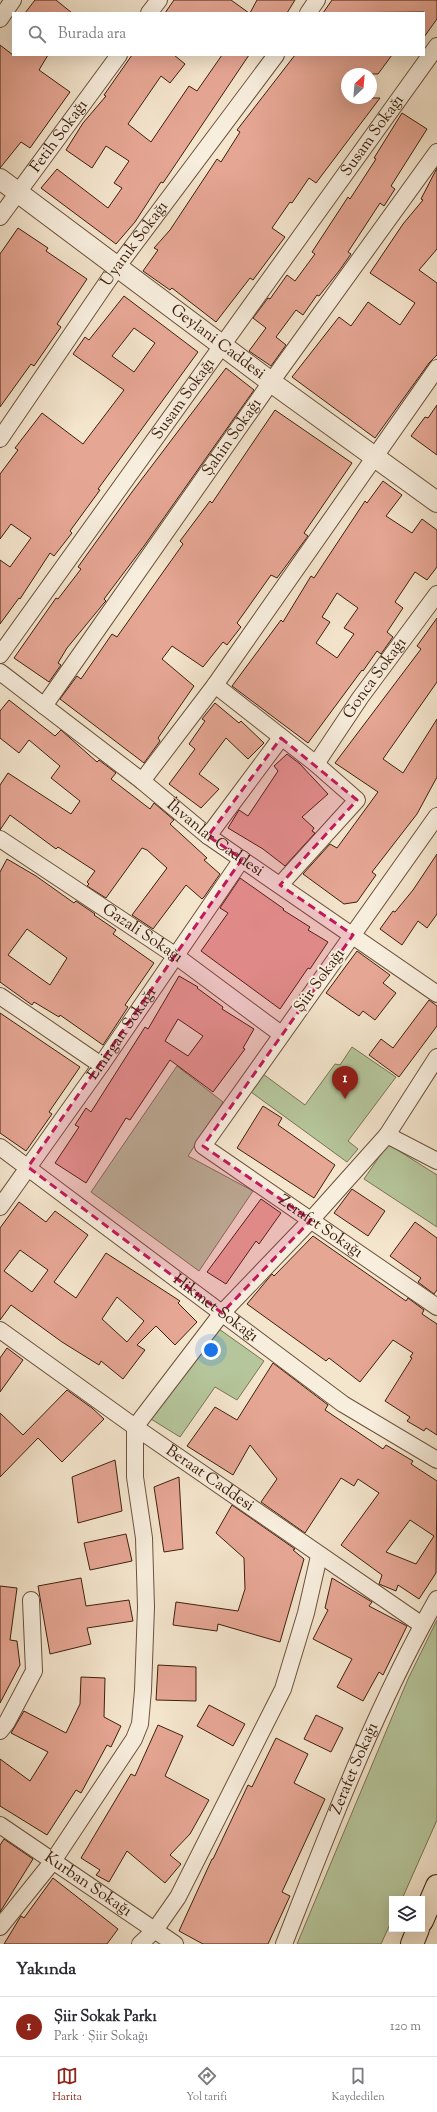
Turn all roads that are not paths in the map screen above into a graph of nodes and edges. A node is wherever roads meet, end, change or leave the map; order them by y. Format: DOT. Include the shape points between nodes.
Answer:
graph roads {
  1 [pos="13,0"];
  2 [pos="159,0"];
  3 [pos="317,0"];
  4 [pos="151,12"];
  5 [pos="309,12"];
  6 [pos="0,19"];
  7 [pos="437,46"];
  8 [pos="118,56"];
  9 [pos="275,56"];
  10 [pos="437,152"];
  11 [pos="0,179"];
  12 [pos="18,193"];
  13 [pos="0,217"];
  14 [pos="118,266"];
  15 [pos="222,345"];
  16 [pos="437,368"];
  17 [pos="271,382"];
  18 [pos="0,439"];
  19 [pos="374,457"];
  20 [pos="437,502"];
  21 [pos="437,594"];
  22 [pos="0,655"];
  23 [pos="0,672"];
  24 [pos="215,685"];
  25 [pos="44,706"];
  26 [pos="281,738"];
  27 [pos="316,764"];
  28 [pos="142,781"];
  29 [pos="437,816"];
  30 [pos="208,836"];
  31 [pos="0,838"];
  32 [pos="242,859"];
  33 [pos="280,885"];
  34 [pos="353,935"];
  35 [pos="176,956"];
  36 [pos="437,994"];
  37 [pos="0,996"];
  38 [pos="281,1034"];
  39 [pos="437,1057"];
  40 [pos="101,1065"];
  41 [pos="387,1135"];
  42 [pos="204,1146"];
  43 [pos="0,1147"];
  44 [pos="437,1161"];
  45 [pos="28,1167"];
  46 [pos="0,1206"];
  47 [pos="311,1220"];
  48 [pos="437,1307"];
  49 [pos="222,1313"];
  50 [pos="0,1330"];
  51 [pos="135,1427"];
  52 [pos="437,1460"];
  53 [pos="319,1556"];
  54 [pos="437,1599"];
  55 [pos="31,1600"];
  56 [pos="422,1625"];
  57 [pos="0,1731"];
  58 [pos="0,1825"];
  59 [pos="53,1861"];
  60 [pos="437,1886"];
  61 [pos="425,1914"];
  62 [pos="0,1927"];
  63 [pos="156,1930"];
  64 [pos="417,1932"];
  65 [pos="140,1944"];
  66 [pos="175,1944"];
  67 [pos="284,1944"];
  68 [pos="412,1944"];
  1 -- 6 [label="street"];
  2 -- 4 [label="street"];
  3 -- 5 [label="street"];
  7 -- 15 [label="street, Susam Sokağı"];
  8 -- 12 [label="street, Fetih Sokağı"];
  9 -- 14 [label="street, Uyanık Sokağı"];
  10 -- 17 [label="street, Şahin Sokağı"];
  11 -- 12 [label="street, Geylani Caddesi"];
  12 -- 13 [label="street, Fetih Sokağı"];
  12 -- 14 [label="street, Geylani Caddesi"];
  14 -- 15 [label="street, Geylani Caddesi"];
  14 -- 18 [label="street, Uyanık Sokağı"];
  15 -- 17 [label="street, Geylani Caddesi"];
  15 -- 22 [label="street, Susam Sokağı"];
  16 -- 19 [label="street"];
  17 -- 19 [label="street, Geylani Caddesi"];
  17 -- 25 [label="street, Şahin Sokağı"];
  19 -- 20 [label="street, Geylani Caddesi"];
  19 -- 24 [label="street"];
  21 -- 27 [label="street, Gonca Sokağı" via="360,698"];
  23 -- 25 [label="street, İhvanlar Caddesi"];
  24 -- 26 [label="street"];
  24 -- 28 [label="street"];
  25 -- 28 [label="street, İhvanlar Caddesi"];
  26 -- 27 [label="street"];
  26 -- 30 [label="street"];
  27 -- 33 [label="street" via="357,800"];
  28 -- 30 [label="street, İhvanlar Caddesi"];
  29 -- 34 [label="street, Şiir Sokağı"];
  30 -- 32 [label="street, İhvanlar Caddesi"];
  31 -- 35 [label="street, Gazali Sokağı"];
  32 -- 33 [label="street, İhvanlar Caddesi"];
  32 -- 35 [label="street, Emirgan Sokağı"];
  33 -- 34 [label="street, İhvanlar Caddesi"];
  34 -- 36 [label="street, İhvanlar Caddesi"];
  34 -- 38 [label="street, Şiir Sokağı"];
  35 -- 38 [label="street, Gazali Sokağı"];
  35 -- 40 [label="street, Emirgan Sokağı"];
  37 -- 40 [label="street"];
  38 -- 42 [label="street, Şiir Sokağı"];
  39 -- 41 [label="street"];
  40 -- 45 [label="street, Emirgan Sokağı"];
  41 -- 44 [label="street"];
  41 -- 47 [label="street"];
  42 -- 47 [label="street, Zerafet Sokağı"];
  43 -- 45 [label="street, Hikmet Sokağı"];
  45 -- 46 [label="street, Emirgan Sokağı"];
  45 -- 49 [label="street, Hikmet Sokağı"];
  47 -- 48 [label="street, Zerafet Sokağı"];
  47 -- 49 [label="street"];
  49 -- 51 [label="street"];
  49 -- 52 [label="street, Hikmet Sokağı" via="343,1404"];
  50 -- 51 [label="street, Beraat Caddesi"];
  51 -- 53 [label="street, Beraat Caddesi"];
  51 -- 59 [label="street" via="135,1477 144,1538 146,1607 140,1724 134,1739"];
  53 -- 56 [label="street, Beraat Caddesi"];
  53 -- 63 [label="street" via="306,1613 283,1689 178,1897"];
  54 -- 56 [label="street, Zerafet Sokağı"];
  55 -- 57 [label="street" via="34,1671"];
  56 -- 67 [label="street, Zerafet Sokağı" via="353,1770"];
  58 -- 59 [label="street, Kurban Sokağı"];
  59 -- 62 [label="street"];
  59 -- 63 [label="street, Kurban Sokağı"];
  60 -- 61 [label="highway"];
  63 -- 65 [label="street"];
  63 -- 66 [label="street, Kurban Sokağı"];
  64 -- 68 [label="highway"];
}
